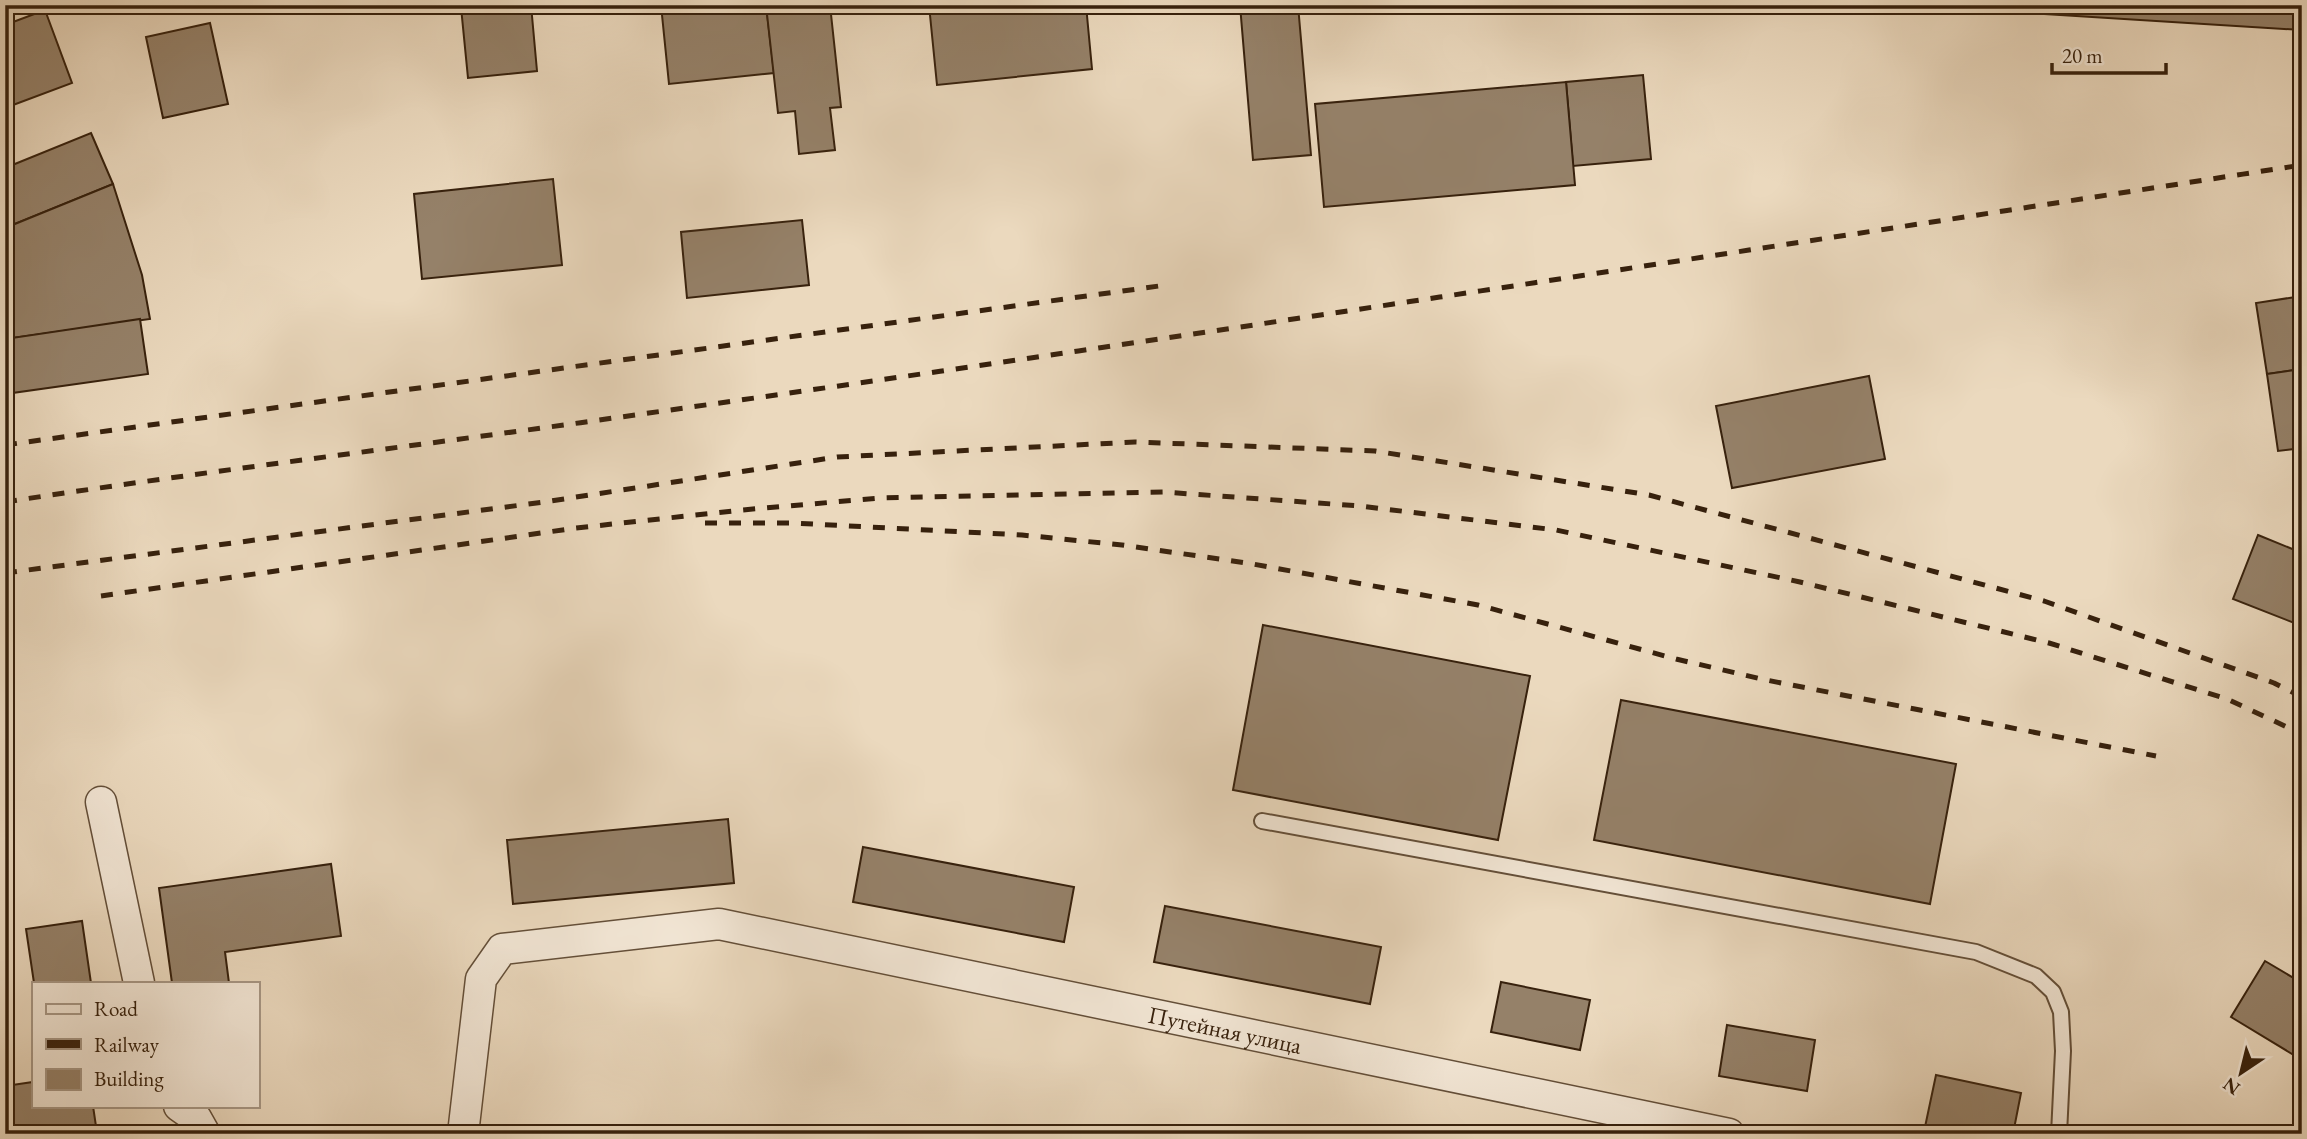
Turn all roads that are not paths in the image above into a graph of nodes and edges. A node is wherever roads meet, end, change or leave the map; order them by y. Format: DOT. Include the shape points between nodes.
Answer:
graph roads {
  1 [pos="101,802"];
  2 [pos="1262,821"];
  3 [pos="139,982"];
  4 [pos="182,1108"];
  5 [pos="205,1134"];
  6 [pos="463,1134"];
  7 [pos="1729,1134"];
  8 [pos="2059,1134"];
  1 -- 3 [label="street"];
  2 -- 8 [label="lane" via="1976,951 2036,976 2053,992 2061,1012 2063,1051"];
  4 -- 5 [label="street" via="196,1118"];
  6 -- 7 [label="street, Путейная улица" via="481,979 502,949 719,924"];
}
